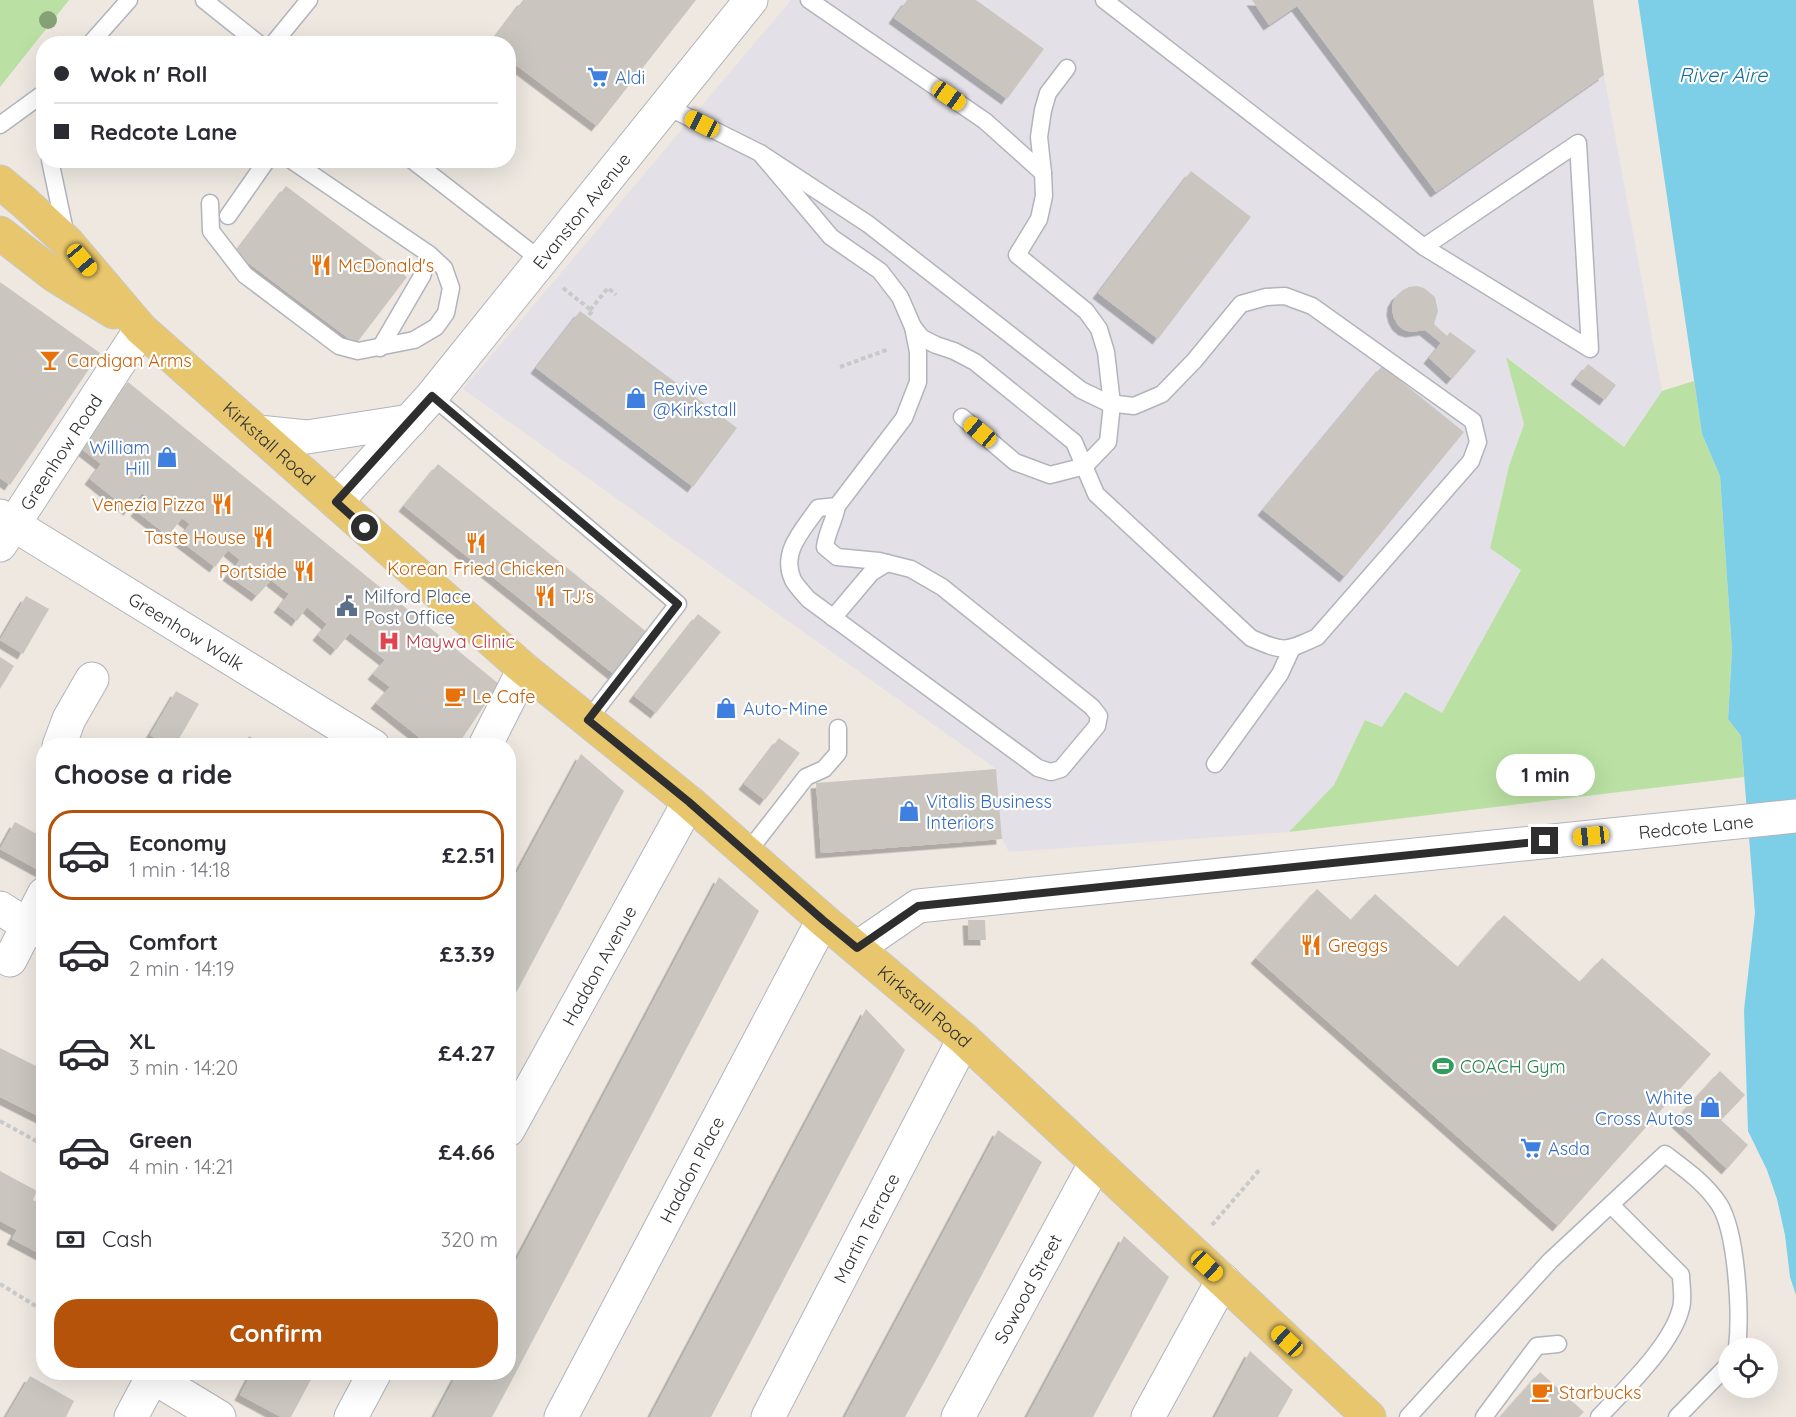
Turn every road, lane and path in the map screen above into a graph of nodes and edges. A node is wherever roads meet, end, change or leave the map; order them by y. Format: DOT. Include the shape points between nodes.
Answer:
graph roads {
  1 [pos="129,0"];
  2 [pos="204,0"];
  3 [pos="309,0"];
  4 [pos="751,0"];
  5 [pos="809,0"];
  6 [pos="1104,0"];
  7 [pos="97,36"];
  8 [pos="249,36"];
  9 [pos="280,36"];
  10 [pos="1067,68"];
  11 [pos="36,99"];
  12 [pos="666,106"];
  13 [pos="0,125"];
  14 [pos="760,153"];
  15 [pos="52,168"];
  16 [pos="261,168"];
  17 [pos="303,168"];
  18 [pos="422,168"];
  19 [pos="1043,172"];
  20 [pos="0,182"];
  21 [pos="210,203"];
  22 [pos="228,216"];
  23 [pos="0,233"];
  24 [pos="67,242"];
  25 [pos="1424,247"];
  26 [pos="429,254"];
  27 [pos="539,264"];
  28 [pos="616,295"];
  29 [pos="590,310"];
  30 [pos="588,317"];
  31 [pos="913,327"];
  32 [pos="141,329"];
  33 [pos="895,347"];
  34 [pos="380,348"];
  35 [pos="840,367"];
  36 [pos="432,396"];
  37 [pos="1112,404"];
  38 [pos="962,417"];
  39 [pos="410,421"];
  40 [pos="258,432"];
  41 [pos="1085,466"];
  42 [pos="336,502"];
  43 [pos="837,506"];
  44 [pos="4,528"];
  45 [pos="886,563"];
  46 [pos="834,618"];
  47 [pos="1292,648"];
  48 [pos="524,669"];
  49 [pos="93,679"];
  50 [pos="588,720"];
  51 [pos="838,728"];
  52 [pos="62,738"];
  53 [pos="360,738"];
  54 [pos="489,738"];
  55 [pos="1215,764"];
  56 [pos="689,802"];
  57 [pos="1796,816"];
  58 [pos="747,853"];
  59 [pos="36,905"];
  60 [pos="823,920"];
  61 [pos="23,922"];
  62 [pos="857,948"];
  63 [pos="10,960"];
  64 [pos="964,1039"];
  65 [pos="516,1116"];
  66 [pos="0,1121"];
  67 [pos="36,1141"];
  68 [pos="1096,1162"];
  69 [pos="1261,1168"];
  70 [pos="1611,1205"];
  71 [pos="1191,1251"];
  72 [pos="1222,1280"];
  73 [pos="0,1284"];
  74 [pos="36,1306"];
  75 [pos="1738,1338"];
  76 [pos="1558,1344"];
  77 [pos="1718,1375"];
  78 [pos="151,1380"];
  79 [pos="162,1380"];
  80 [pos="371,1380"];
  81 [pos="1355,1412"];
  82 [pos="132,1417"];
  83 [pos="219,1417"];
  84 [pos="351,1417"];
  85 [pos="561,1417"];
  86 [pos="768,1417"];
  87 [pos="958,1417"];
  88 [pos="1148,1417"];
  89 [pos="1408,1417"];
  90 [pos="1484,1417"];
  91 [pos="1599,1417"];
  92 [pos="1677,1417"];
  1 -- 7 [label="lane"];
  2 -- 8 [label="lane"];
  3 -- 9 [label="lane"];
  4 -- 12 [label="street, Evanston Avenue"];
  5 -- 19 [label="lane" via="985,121"];
  6 -- 25 [label="lane"];
  10 -- 19 [label="lane" via="1048,93 1043,110 1039,137"];
  11 -- 13 [label="lane"];
  12 -- 14 [label="lane"];
  12 -- 27 [label="street, Evanston Avenue"];
  14 -- 31 [label="lane" via="831,237 880,271 900,297"];
  14 -- 37 [label="lane" via="868,225 1081,390"];
  15 -- 24 [label="lane"];
  16 -- 22 [label="lane"];
  17 -- 26 [label="lane"];
  18 -- 27 [label="lane"];
  19 -- 37 [label="lane" via="1044,196 1039,219 1017,255 1086,311 1100,329"];
  20 -- 24 [label="main road, Kirkstall Road"];
  21 -- 34 [label="lane" via="211,231 245,275 339,346 358,351"];
  23 -- 32 [label="main road, Kirkstall Road" via="54,275"];
  24 -- 32 [label="main road, Kirkstall Road"];
  25 -- 25 [label="lane" via="1578,143 1590,349 1512,301"];
  26 -- 34 [label="lane" via="422,276"];
  26 -- 34 [label="lane" via="444,268 451,288 446,313 436,327 414,340"];
  27 -- 29 [label="path"];
  27 -- 36 [label="street, Evanston Avenue"];
  28 -- 29 [label="path" via="608,288"];
  29 -- 30 [label="path"];
  31 -- 41 [label="lane" via="922,338 975,362 1074,442"];
  31 -- 43 [label="lane" via="918,382 904,418"];
  32 -- 40 [label="main road, Kirkstall Road"];
  32 -- 44 [label="street, Greenhow Road"];
  33 -- 35 [label="path"];
  36 -- 39 [label="street, Evanston Avenue"];
  36 -- 50 [label="lane" via="678,604"];
  37 -- 41 [label="lane" via="1108,442"];
  37 -- 47 [label="lane" via="1134,406 1162,394 1241,304 1285,296 1312,306 1473,421 1478,442 1471,461 1317,637"];
  38 -- 41 [label="lane" via="1015,462 1050,475"];
  39 -- 40 [label="street" via="307,437"];
  39 -- 42 [label="street, Evanston Avenue"];
  40 -- 42 [label="main road, Kirkstall Road"];
  41 -- 47 [label="lane" via="1096,494 1251,638 1275,648"];
  42 -- 48 [label="main road, Kirkstall Road"];
  43 -- 45 [label="lane" via="825,547 837,557"];
  43 -- 46 [label="lane" via="818,508 790,550 789,567 794,582 808,599"];
  44 -- 53 [label="street, Greenhow Walk"];
  45 -- 46 [label="lane" via="872,573"];
  45 -- 46 [label="lane" via="911,569 942,587 1092,707 1099,716 1097,726 1061,769 1051,772 1038,768"];
  47 -- 55 [label="lane" via="1280,674"];
  48 -- 50 [label="main road, Kirkstall Road"];
  48 -- 54 [label="street"];
  49 -- 52 [label="street"];
  50 -- 56 [label="main road, Kirkstall Road"];
  51 -- 58 [label="lane" via="838,753 824,769 806,777"];
  56 -- 58 [label="main road, Kirkstall Road"];
  56 -- 65 [label="street, Haddon Avenue"];
  57 -- 62 [label="street, Redcote Lane" via="918,906"];
  58 -- 60 [label="main road, Kirkstall Road"];
  59 -- 61 [label="street"];
  60 -- 62 [label="main road, Kirkstall Road"];
  60 -- 85 [label="street, Haddon Place"];
  61 -- 63 [label="street"];
  62 -- 64 [label="main road, Kirkstall Road"];
  64 -- 68 [label="main road, Kirkstall Road"];
  64 -- 86 [label="street, Martin Terrace"];
  66 -- 67 [label="path"];
  68 -- 71 [label="main road, Kirkstall Road"];
  68 -- 87 [label="street, Sowood Street"];
  69 -- 71 [label="path"];
  70 -- 75 [label="lane" via="1665,1154 1704,1184 1720,1206 1730,1234"];
  70 -- 89 [label="lane" via="1550,1261"];
  70 -- 91 [label="lane" via="1681,1275 1682,1307 1671,1332 1647,1364"];
  71 -- 72 [label="main road, Kirkstall Road"];
  72 -- 81 [label="main road, Kirkstall Road"];
  72 -- 88 [label="street"];
  73 -- 74 [label="path"];
  76 -- 90 [label="lane" via="1537,1346"];
  77 -- 92 [label="lane"];
  78 -- 82 [label="street"];
  79 -- 83 [label="street"];
  80 -- 84 [label="street"];
}
